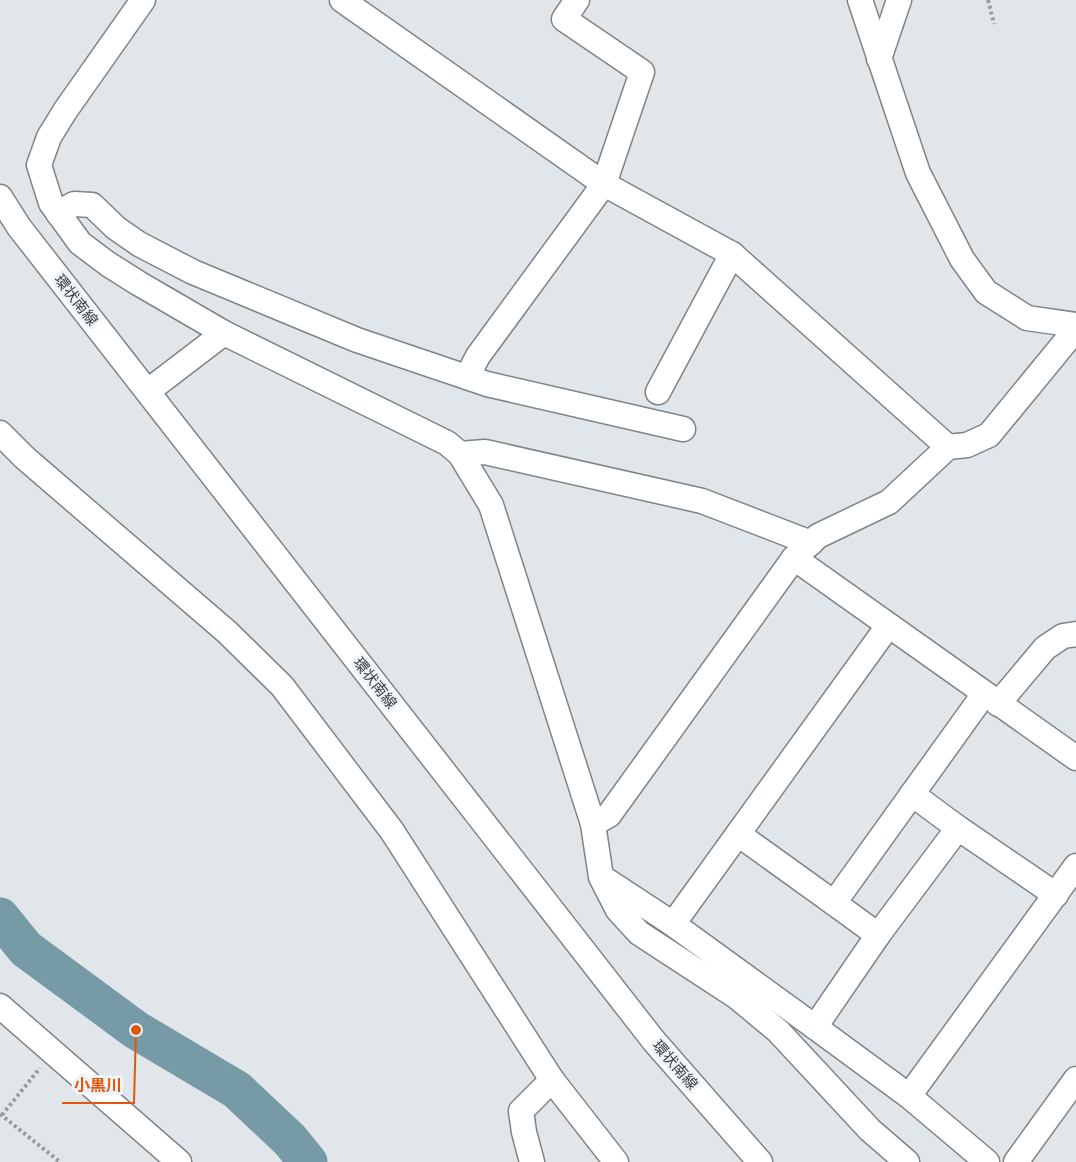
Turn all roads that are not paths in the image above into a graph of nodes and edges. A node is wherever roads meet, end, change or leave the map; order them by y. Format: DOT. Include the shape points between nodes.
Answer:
graph roads {
  1 [pos="143,0"];
  2 [pos="342,0"];
  3 [pos="577,0"];
  4 [pos="860,0"];
  5 [pos="899,0"];
  6 [pos="879,59"];
  7 [pos="604,184"];
  8 [pos="0,197"];
  9 [pos="58,213"];
  10 [pos="732,254"];
  11 [pos="1076,327"];
  12 [pos="224,333"];
  13 [pos="467,377"];
  14 [pos="148,391"];
  15 [pos="658,392"];
  16 [pos="683,429"];
  17 [pos="0,433"];
  18 [pos="948,447"];
  19 [pos="460,454"];
  20 [pos="802,550"];
  21 [pos="888,626"];
  22 [pos="1076,634"];
  23 [pos="991,699"];
  24 [pos="1076,758"];
  25 [pos="912,794"];
  26 [pos="593,824"];
  27 [pos="958,828"];
  28 [pos="738,834"];
  29 [pos="1076,867"];
  30 [pos="601,877"];
  31 [pos="1056,895"];
  32 [pos="834,903"];
  33 [pos="673,924"];
  34 [pos="878,935"];
  35 [pos="0,1005"];
  36 [pos="815,1027"];
  37 [pos="1076,1079"];
  38 [pos="552,1080"];
  39 [pos="909,1096"];
  40 [pos="179,1162"];
  41 [pos="532,1162"];
  42 [pos="616,1162"];
  43 [pos="760,1162"];
  44 [pos="907,1162"];
  45 [pos="987,1162"];
  46 [pos="1016,1162"];
  1 -- 9 [label="street" via="49,137 39,165"];
  2 -- 7 [label="street"];
  3 -- 7 [label="street" via="564,20 642,72"];
  4 -- 6 [label="street"];
  5 -- 6 [label="street"];
  6 -- 11 [label="street" via="918,173 962,259 986,292 1027,318"];
  7 -- 10 [label="street"];
  7 -- 13 [label="street" via="478,356"];
  8 -- 14 [label="street, 環状南線" via="19,227"];
  9 -- 12 [label="street" via="80,243 108,264"];
  9 -- 13 [label="street" via="74,204 92,205 139,244 193,272 357,339"];
  10 -- 15 [label="street"];
  10 -- 18 [label="street"];
  11 -- 18 [label="street" via="989,435 967,445"];
  12 -- 14 [label="street"];
  12 -- 19 [label="street" via="447,443"];
  13 -- 16 [label="street"];
  14 -- 43 [label="street, 環状南線" via="654,1041"];
  17 -- 38 [label="street" via="227,632 282,686 392,831"];
  18 -- 20 [label="street" via="889,502 818,536"];
  19 -- 20 [label="street" via="485,452 702,501"];
  19 -- 26 [label="street" via="490,505"];
  20 -- 21 [label="street"];
  20 -- 26 [label="street" via="609,815"];
  21 -- 23 [label="street"];
  21 -- 28 [label="street"];
  22 -- 23 [label="street" via="1063,636 1045,648"];
  23 -- 24 [label="street"];
  23 -- 25 [label="street"];
  25 -- 27 [label="street"];
  25 -- 32 [label="street"];
  26 -- 30 [label="street"];
  27 -- 31 [label="street"];
  27 -- 34 [label="street"];
  28 -- 32 [label="street"];
  28 -- 33 [label="street"];
  29 -- 31 [label="street"];
  30 -- 33 [label="street"];
  30 -- 44 [label="street" via="618,910 639,933 737,997 778,1031 870,1130"];
  31 -- 39 [label="street"];
  32 -- 34 [label="street"];
  33 -- 36 [label="street"];
  34 -- 36 [label="street"];
  35 -- 40 [label="street"];
  36 -- 39 [label="street"];
  37 -- 46 [label="street"];
  38 -- 41 [label="street" via="521,1111"];
  38 -- 42 [label="street"];
  39 -- 45 [label="street"];
}
